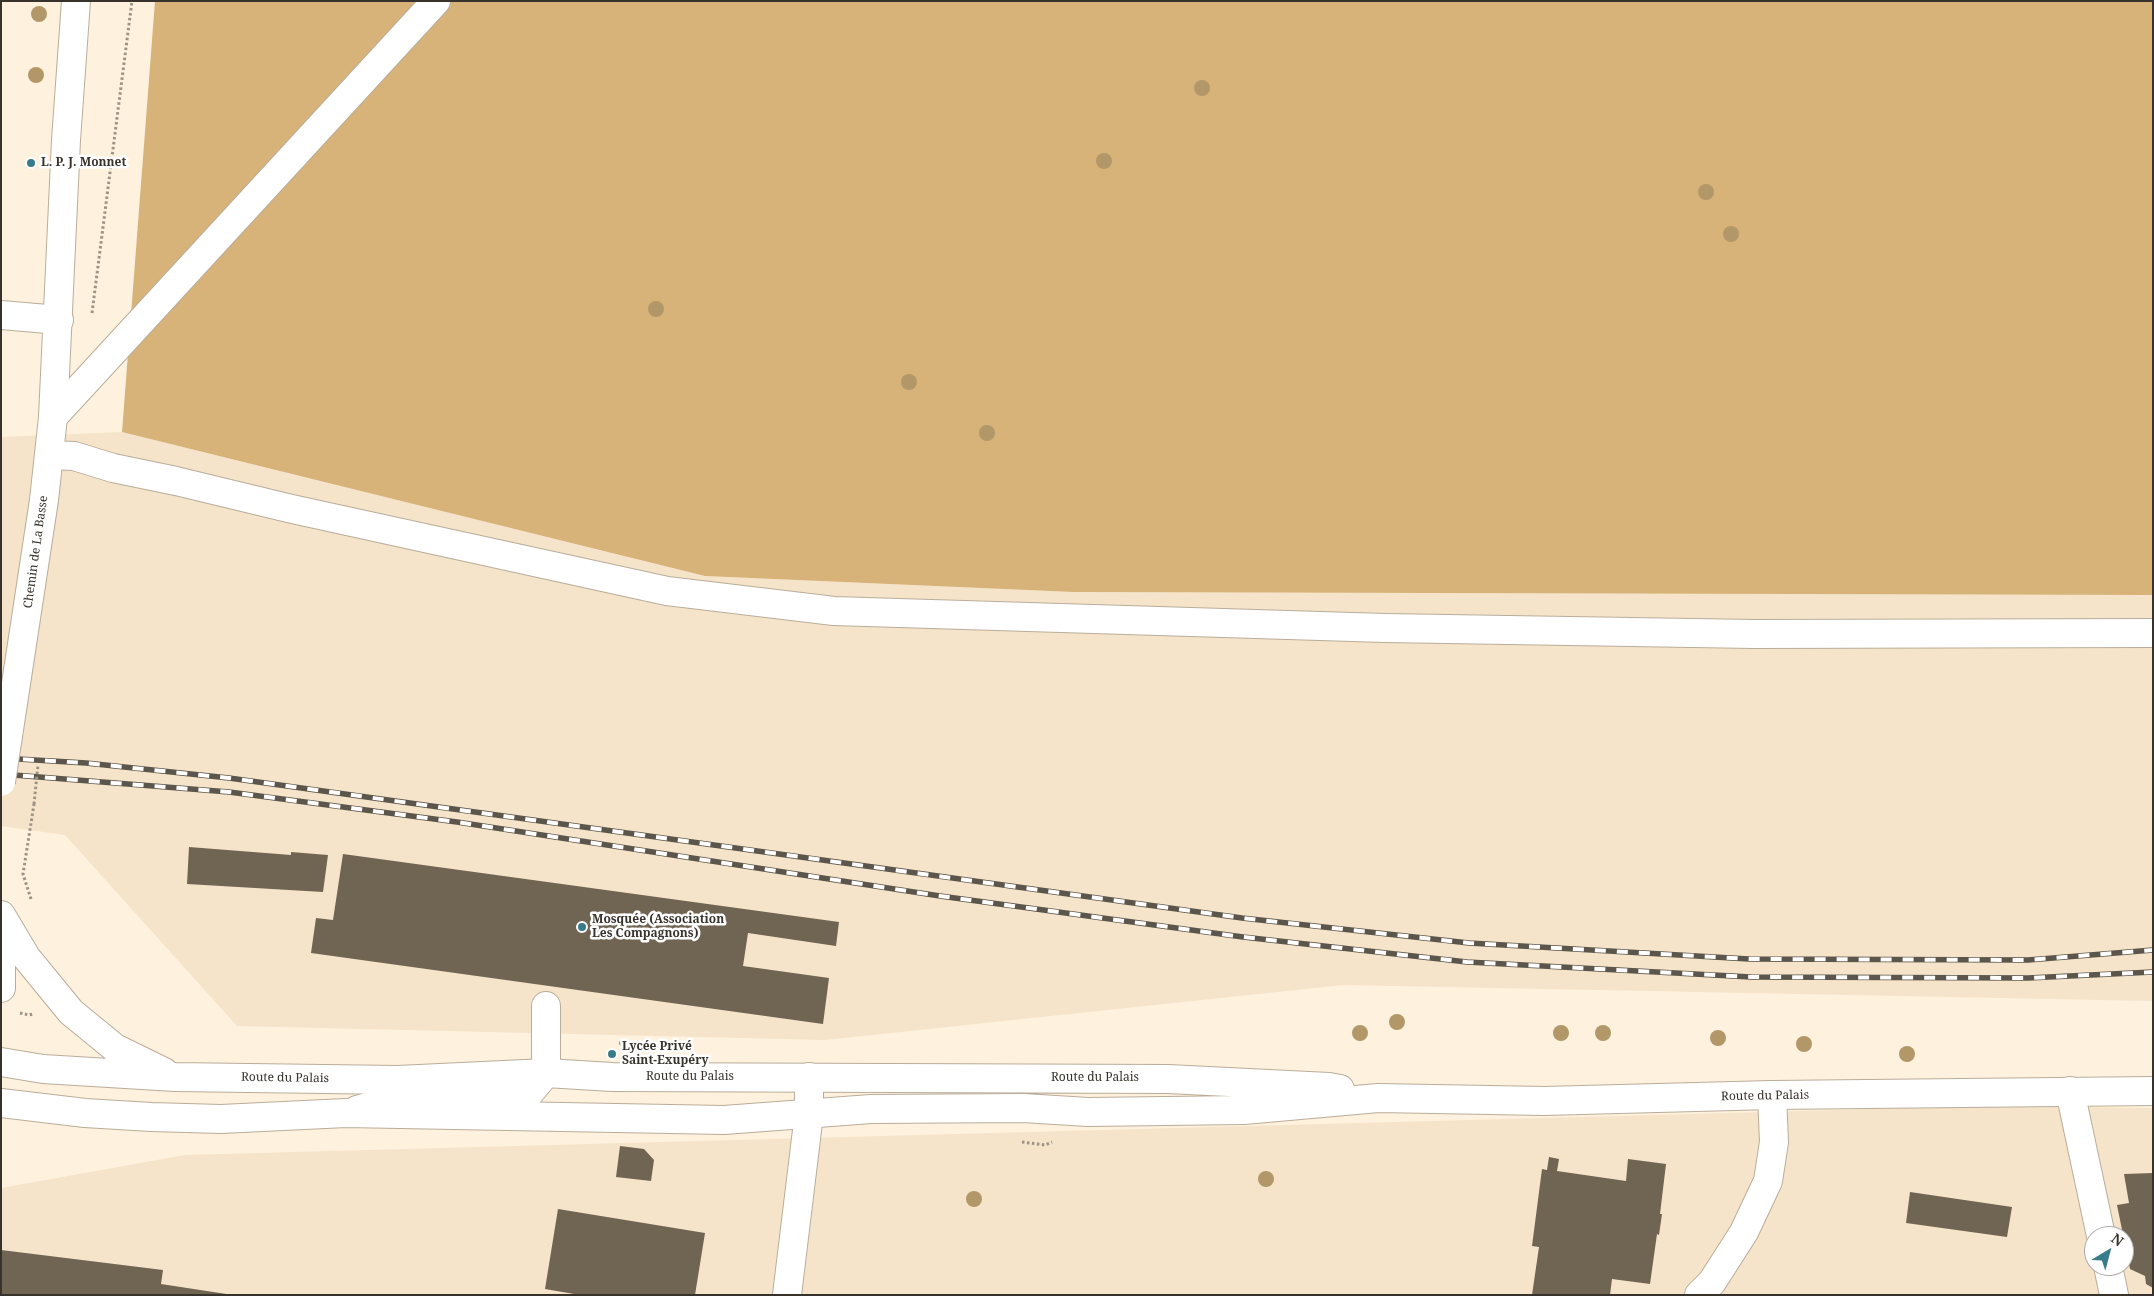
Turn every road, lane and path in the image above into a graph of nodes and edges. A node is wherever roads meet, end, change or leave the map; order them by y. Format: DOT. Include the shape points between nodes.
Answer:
graph roads {
  1 [pos="76,1"];
  2 [pos="132,1"];
  3 [pos="436,1"];
  4 [pos="1,315"];
  5 [pos="92,315"];
  6 [pos="58,320"];
  7 [pos="54,417"];
  8 [pos="49,454"];
  9 [pos="2153,633"];
  10 [pos="39,758"];
  11 [pos="1,782"];
  12 [pos="33,906"];
  13 [pos="1,915"];
  14 [pos="1,939"];
  15 [pos="1,988"];
  16 [pos="546,1006"];
  17 [pos="618,1043"];
  18 [pos="653,1044"];
  19 [pos="1,1062"];
  20 [pos="546,1073"];
  21 [pos="174,1077"];
  22 [pos="809,1077"];
  23 [pos="2153,1090"];
  24 [pos="2070,1091"];
  25 [pos="1772,1095"];
  26 [pos="1378,1098"];
  27 [pos="1,1102"];
  28 [pos="346,1113"];
  29 [pos="809,1114"];
  30 [pos="2099,1226"];
  31 [pos="2110,1276"];
  32 [pos="787,1295"];
  33 [pos="1699,1295"];
  34 [pos="2114,1295"];
  1 -- 6 [label="main road, Chemin de La Basse"];
  2 -- 5 [label="path"];
  3 -- 7 [label="main road"];
  4 -- 6 [label="main road"];
  6 -- 7 [label="main road, Chemin de La Basse"];
  7 -- 8 [label="main road, Chemin de La Basse"];
  8 -- 9 [label="main road" via="74,456 292,509 666,591 834,611 1385,628 1724,634"];
  8 -- 11 [label="main road, Chemin de La Basse, bridge"];
  10 -- 12 [label="path, bridge" via="23,874"];
  13 -- 21 [label="main road" via="26,957 71,1012 115,1048"];
  14 -- 15 [label="main road"];
  16 -- 20 [label="main road"];
  17 -- 18 [label="path"];
  19 -- 21 [label="main road, Route du Palais" via="43,1069"];
  20 -- 21 [label="main road, Route du Palais" via="398,1080"];
  20 -- 22 [label="main road, Route du Palais" via="622,1077"];
  20 -- 28 [label="main road" via="526,1097 396,1099"];
  22 -- 26 [label="main road, Route du Palais" via="1168,1079 1329,1087"];
  22 -- 29 [label="main road"];
  23 -- 24 [label="main road, Route du Palais"];
  24 -- 25 [label="main road, Route du Palais"];
  24 -- 30 [label="main road"];
  25 -- 26 [label="main road, Route du Palais" via="1544,1100"];
  25 -- 33 [label="main road" via="1774,1142 1768,1181 1744,1232 1712,1282"];
  26 -- 29 [label="main road, Route du Palais" via="1244,1110 870,1109"];
  27 -- 28 [label="main road, Route du Palais" via="85,1113 150,1117 221,1119"];
  28 -- 29 [label="main road, Route du Palais" via="707,1120"];
  29 -- 32 [label="main road"];
  31 -- 34 [label="main road"];
}
